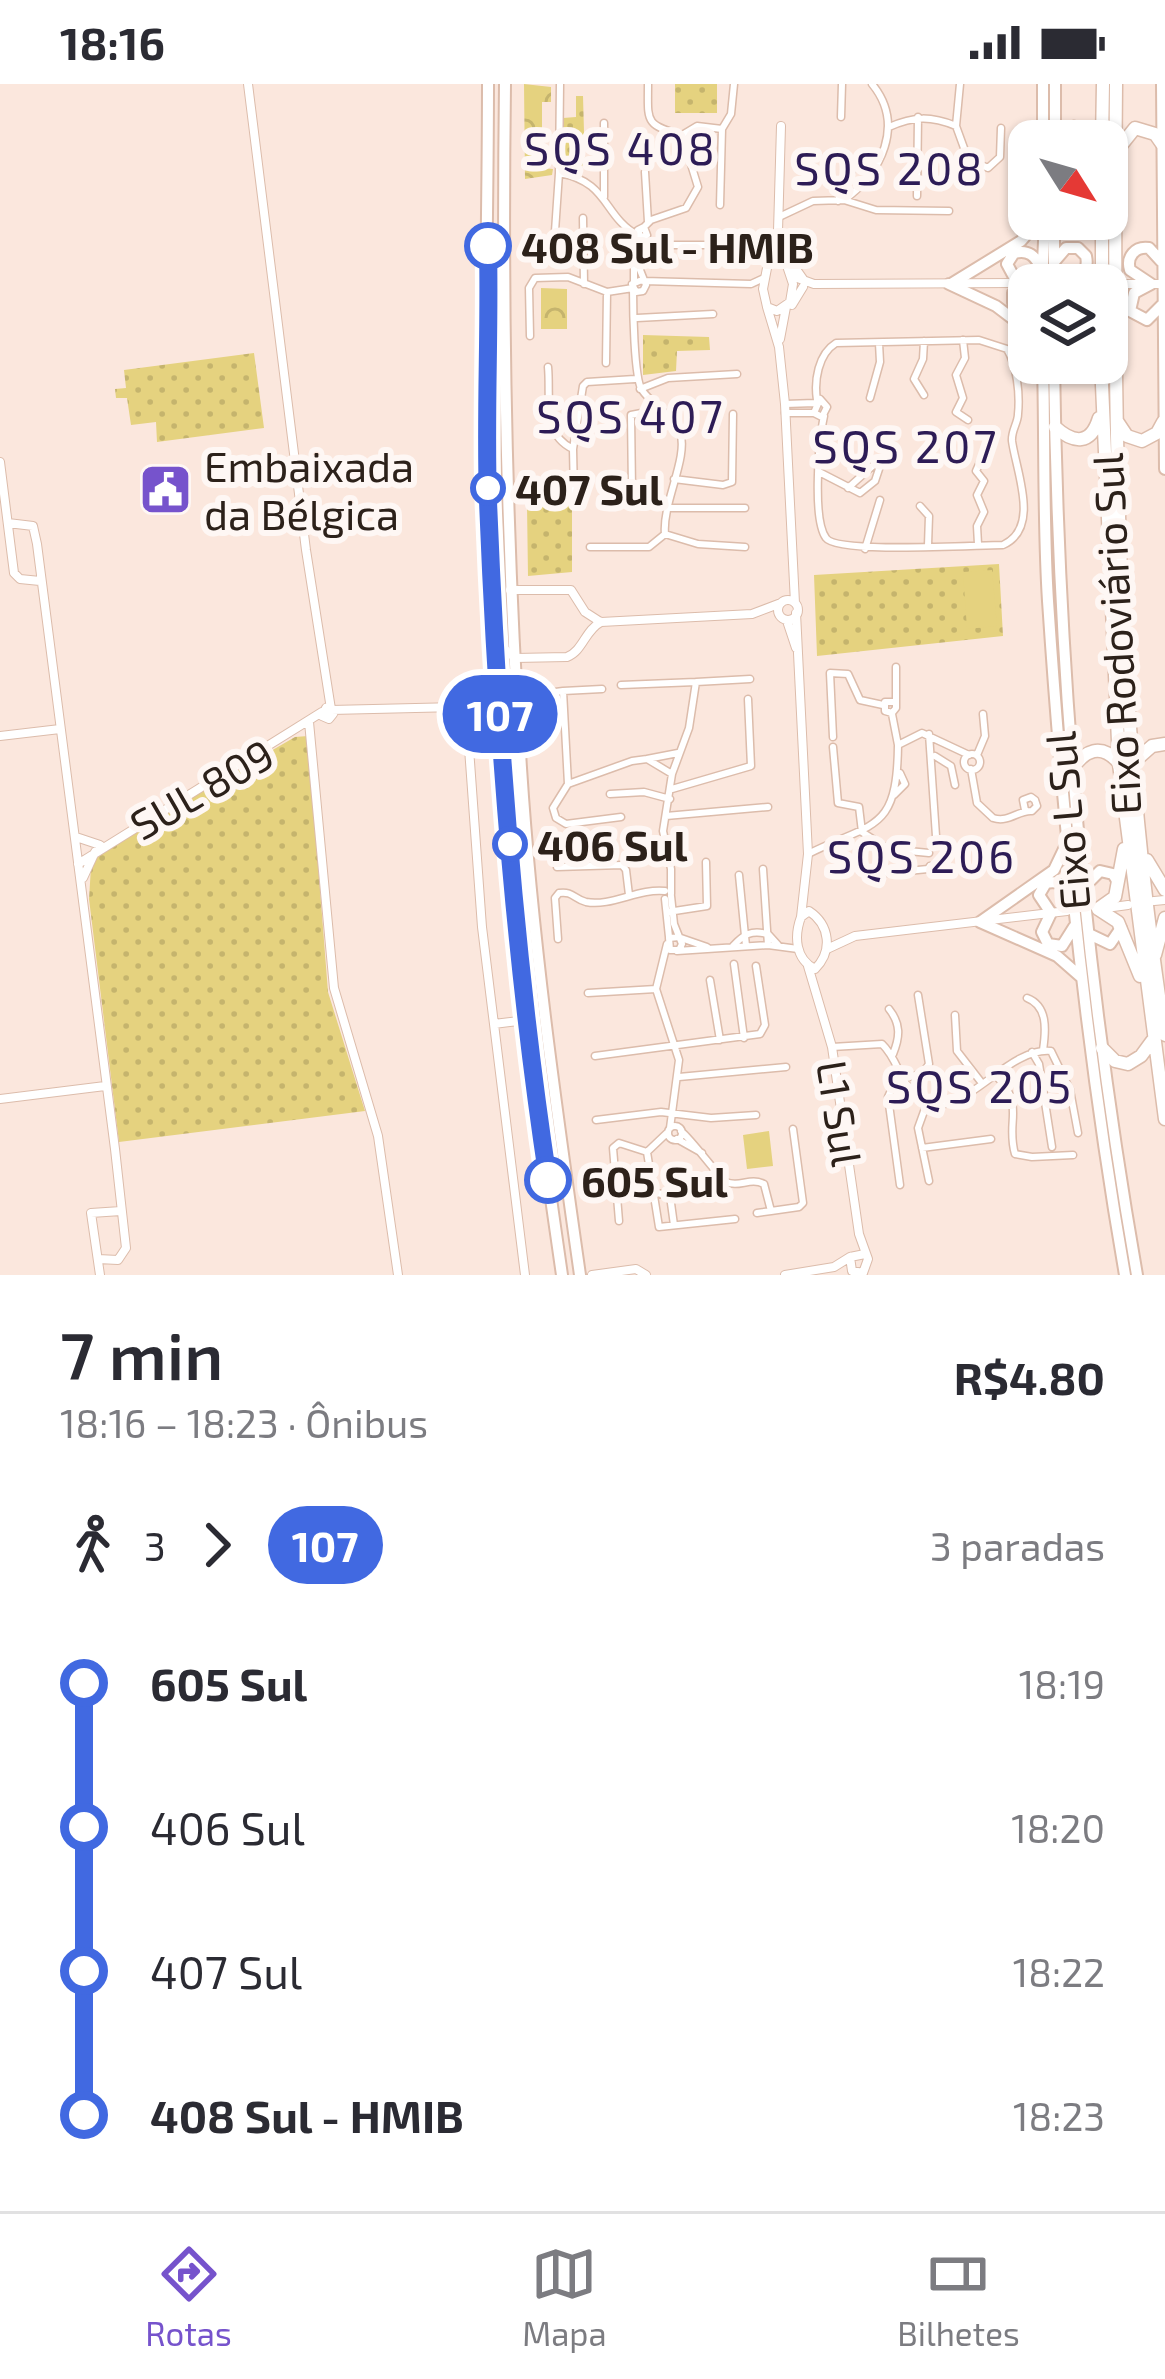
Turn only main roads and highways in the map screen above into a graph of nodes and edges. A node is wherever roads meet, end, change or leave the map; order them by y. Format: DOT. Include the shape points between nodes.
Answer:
graph roads {
  1 [pos="488,84"];
  2 [pos="506,84"];
  3 [pos="1043,84"];
  4 [pos="1055,84"];
  5 [pos="1103,84"];
  6 [pos="1116,84"];
  7 [pos="1162,84"];
  8 [pos="1043,120"];
  9 [pos="1055,120"];
  10 [pos="1101,120"];
  11 [pos="1115,120"];
  12 [pos="1128,132"];
  13 [pos="1162,144"];
  14 [pos="504,169"];
  15 [pos="488,172"];
  16 [pos="488,189"];
  17 [pos="503,189"];
  18 [pos="1024,240"];
  19 [pos="1115,240"];
  20 [pos="1045,264"];
  21 [pos="1050,264"];
  22 [pos="1088,264"];
  23 [pos="1163,264"];
  24 [pos="1008,272"];
  25 [pos="1162,304"];
  26 [pos="1008,315"];
  27 [pos="503,323"];
  28 [pos="489,324"];
  29 [pos="503,340"];
  30 [pos="488,341"];
  31 [pos="1043,384"];
  32 [pos="1054,384"];
  33 [pos="1101,384"];
  34 [pos="1102,412"];
  35 [pos="1116,420"];
  36 [pos="1163,422"];
  37 [pos="1055,427"];
  38 [pos="1165,469"];
  39 [pos="508,527"];
  40 [pos="490,530"];
  41 [pos="491,549"];
  42 [pos="508,551"];
  43 [pos="502,742"];
  44 [pos="520,744"];
  45 [pos="1165,744"];
  46 [pos="1136,761"];
  47 [pos="1119,764"];
  48 [pos="503,767"];
  49 [pos="520,768"];
  50 [pos="1072,769"];
  51 [pos="1126,830"];
  52 [pos="1067,837"];
  53 [pos="1142,844"];
  54 [pos="1163,880"];
  55 [pos="1119,884"];
  56 [pos="1085,886"];
  57 [pos="1072,898"];
  58 [pos="1164,923"];
  59 [pos="1076,924"];
  60 [pos="1121,928"];
  61 [pos="1089,934"];
  62 [pos="538,953"];
  63 [pos="520,959"];
  64 [pos="1153,962"];
  65 [pos="540,978"];
  66 [pos="522,979"];
  67 [pos="1083,980"];
  68 [pos="1147,992"];
  69 [pos="1159,1038"];
  70 [pos="1102,1048"];
  71 [pos="1165,1119"];
  72 [pos="572,1212"];
  73 [pos="554,1217"];
  74 [pos="574,1235"];
  75 [pos="556,1236"];
  76 [pos="562,1275"];
  77 [pos="580,1275"];
  78 [pos="1125,1275"];
  79 [pos="1137,1275"];
  1 -- 15 [label="main road"];
  2 -- 14 [label="main road"];
  3 -- 8 [label="main road"];
  4 -- 9 [label="main road"];
  5 -- 10 [label="highway"];
  6 -- 11 [label="highway, Eixo Rodoviário Sul"];
  7 -- 13 [label="main road"];
  12 -- 13 [label="highway" via="1155,134"];
  13 -- 23 [label="main road"];
  14 -- 15 [label="main road"];
  14 -- 17 [label="main road"];
  15 -- 16 [label="main road"];
  16 -- 17 [label="main road"];
  16 -- 28 [label="main road"];
  17 -- 27 [label="main road"];
  18 -- 26 [label="main road" via="950,284"];
  19 -- 35 [label="highway, Eixo Rodoviário Sul"];
  20 -- 24 [label="main road" via="1014,253"];
  21 -- 22 [label="main road" via="1066,248 1078,248"];
  23 -- 25 [label="main road"];
  23 -- 25 [label="main road" via="1149,248 1130,257 1130,270 1155,284 1134,293 1130,310 1147,320"];
  25 -- 36 [label="main road"];
  27 -- 28 [label="main road"];
  27 -- 29 [label="main road"];
  28 -- 30 [label="main road"];
  29 -- 30 [label="main road"];
  29 -- 39 [label="main road"];
  30 -- 40 [label="main road"];
  31 -- 52 [label="main road, Eixo L Sul" via="1048,598"];
  32 -- 37 [label="main road, Eixo L Sul"];
  33 -- 34 [label="highway, Eixo Rodoviário Sul"];
  34 -- 37 [label="highway" via="1085,440"];
  34 -- 47 [label="highway, Eixo Rodoviário Sul"];
  35 -- 36 [label="highway" via="1142,441"];
  35 -- 46 [label="highway, Eixo Rodoviário Sul"];
  36 -- 38 [label="main road"];
  37 -- 50 [label="main road, Eixo L Sul"];
  39 -- 40 [label="main road"];
  39 -- 42 [label="main road"];
  40 -- 41 [label="main road"];
  41 -- 42 [label="main road"];
  41 -- 43 [label="main road"];
  42 -- 44 [label="main road"];
  43 -- 44 [label="main road"];
  43 -- 48 [label="main road"];
  44 -- 49 [label="main road"];
  45 -- 46 [label="highway"];
  46 -- 53 [label="highway, Eixo Rodoviário Sul"];
  47 -- 50 [label="highway" via="1094,750"];
  47 -- 51 [label="highway, Eixo Rodoviário Sul"];
  48 -- 49 [label="main road"];
  48 -- 63 [label="main road"];
  49 -- 62 [label="main road"];
  50 -- 56 [label="main road, Eixo L Sul"];
  51 -- 55 [label="highway"];
  51 -- 68 [label="highway, Eixo Rodoviário Sul"];
  52 -- 57 [label="main road, Eixo L Sul"];
  52 -- 67 [label="main road" via="1054,870 980,922 1057,956"];
  53 -- 54 [label="highway"];
  53 -- 64 [label="highway, Eixo Rodoviário Sul"];
  55 -- 56 [label="main road" via="1100,871"];
  55 -- 60 [label="highway" via="1111,903 1095,909"];
  56 -- 61 [label="main road, Eixo L Sul"];
  57 -- 59 [label="main road, Eixo L Sul"];
  57 -- 59 [label="main road" via="1059,882 1046,883 1040,900 1051,913 1042,936 1053,946 1066,943"];
  58 -- 64 [label="highway"];
  59 -- 67 [label="main road, Eixo L Sul"];
  60 -- 61 [label="main road" via="1110,944"];
  60 -- 68 [label="highway"];
  61 -- 70 [label="main road, Eixo L Sul"];
  62 -- 63 [label="main road" via="530,963"];
  62 -- 65 [label="main road"];
  63 -- 66 [label="main road"];
  64 -- 69 [label="highway, Eixo Rodoviário Sul"];
  65 -- 66 [label="main road"];
  65 -- 72 [label="main road"];
  66 -- 73 [label="main road"];
  67 -- 78 [label="main road, Eixo L Sul"];
  68 -- 69 [label="highway, Eixo Rodoviário Sul"];
  69 -- 70 [label="highway" via="1128,1064"];
  69 -- 71 [label="highway, Eixo Rodoviário Sul"];
  70 -- 79 [label="main road, Eixo L Sul"];
  72 -- 73 [label="main road"];
  72 -- 74 [label="main road"];
  73 -- 75 [label="main road"];
  74 -- 75 [label="main road"];
  74 -- 77 [label="main road"];
  75 -- 76 [label="main road"];
}
